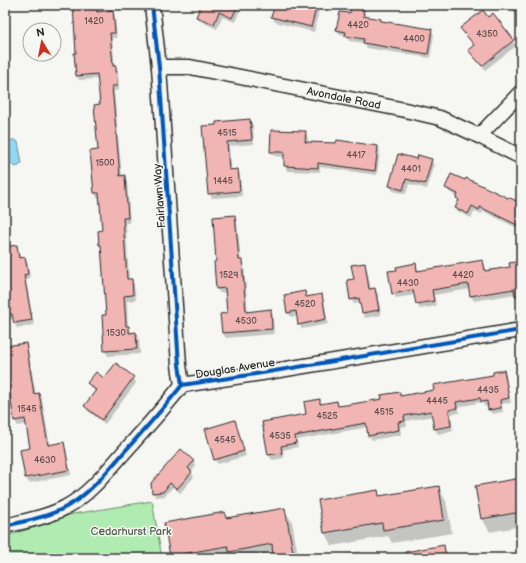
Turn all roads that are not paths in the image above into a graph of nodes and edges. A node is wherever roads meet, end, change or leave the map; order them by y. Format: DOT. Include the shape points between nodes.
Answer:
graph roads {
  1 [pos="152,5"];
  2 [pos="159,67"];
  3 [pos="521,92"];
  4 [pos="479,136"];
  5 [pos="521,156"];
  6 [pos="521,330"];
  7 [pos="182,385"];
  8 [pos="5,526"];
  1 -- 2 [label="street, Fairlawn Way"];
  2 -- 4 [label="street, Avondale Road" via="190,67 406,110 440,118"];
  2 -- 7 [label="street, Fairlawn Way" via="178,366"];
  3 -- 4 [label="street"];
  4 -- 5 [label="street, Avondale Road"];
  6 -- 7 [label="street, Douglas Avenue"];
  7 -- 8 [label="street, Douglas Avenue" via="101,478 83,495 66,507"];
}
